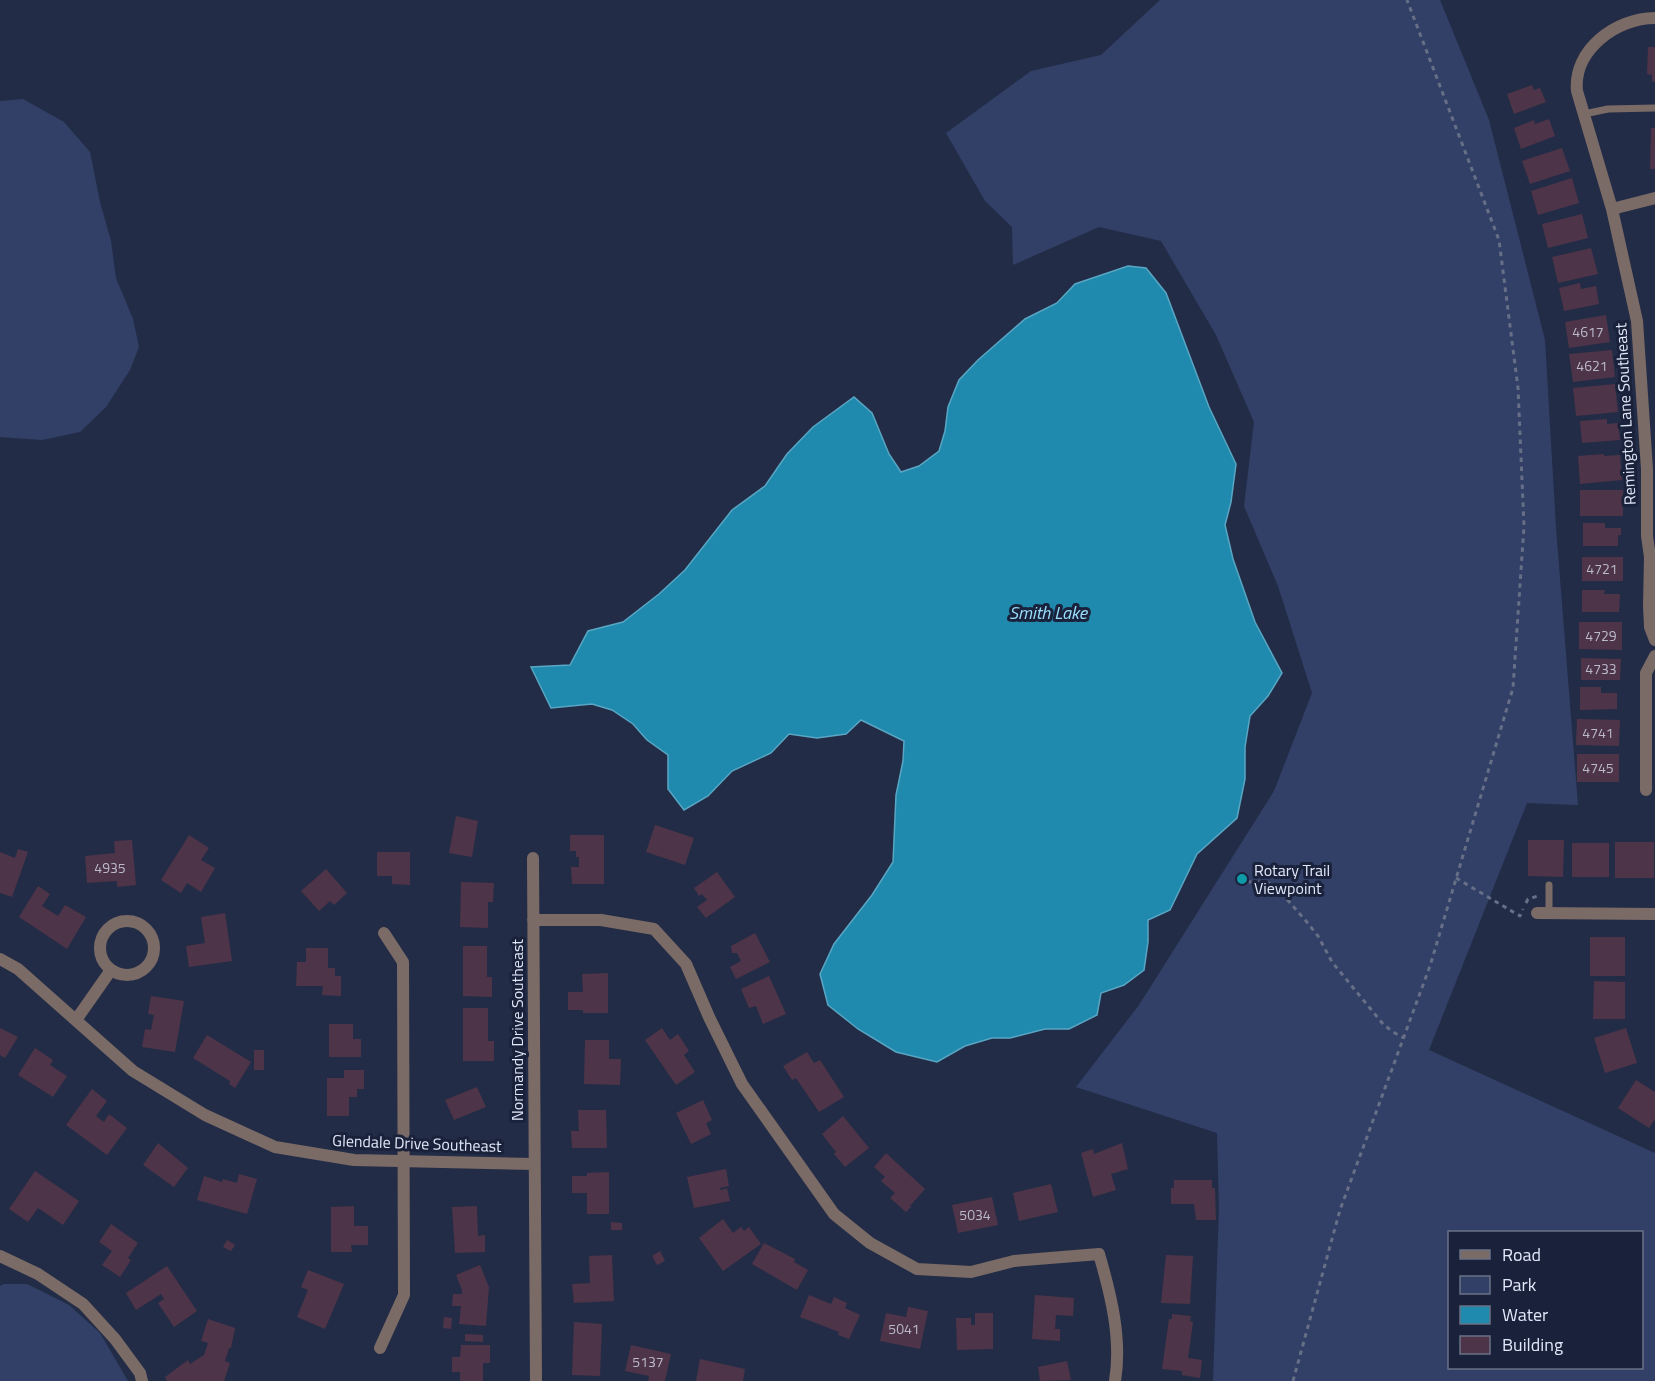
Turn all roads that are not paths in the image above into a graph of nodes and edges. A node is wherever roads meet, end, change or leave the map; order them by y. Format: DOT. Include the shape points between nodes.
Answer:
graph roads {
  1 [pos="1655,18"];
  2 [pos="1655,108"];
  3 [pos="1584,114"];
  4 [pos="1655,198"];
  5 [pos="1611,209"];
  6 [pos="1651,469"];
  7 [pos="1652,557"];
  8 [pos="1655,640"];
  9 [pos="1655,656"];
  10 [pos="1646,790"];
  11 [pos="533,858"];
  12 [pos="1549,885"];
  13 [pos="1543,913"];
  14 [pos="1655,914"];
  15 [pos="533,920"];
  16 [pos="384,933"];
  17 [pos="0,959"];
  18 [pos="111,970"];
  19 [pos="76,1020"];
  20 [pos="404,1161"];
  21 [pos="534,1164"];
  22 [pos="0,1256"];
  23 [pos="380,1348"];
  24 [pos="142,1381"];
  25 [pos="536,1381"];
  26 [pos="1115,1381"];
  1 -- 3 [label="street, Remington Lane Southeast" via="1628,22 1598,40 1588,51 1576,81"];
  2 -- 3 [label="lane"];
  3 -- 5 [label="street, Remington Lane Southeast"];
  4 -- 5 [label="street"];
  5 -- 6 [label="street, Remington Lane Southeast" via="1637,321"];
  6 -- 7 [label="street, Remington Lane Southeast" via="1647,536"];
  7 -- 8 [label="street, Remington Lane Southeast" via="1649,606"];
  9 -- 10 [label="street" via="1646,673"];
  11 -- 15 [label="street, Normandy Drive Southeast"];
  12 -- 13 [label="lane"];
  13 -- 14 [label="street"];
  15 -- 21 [label="street, Normandy Drive Southeast"];
  15 -- 26 [label="street" via="601,920 654,929 686,964 742,1084 834,1214 870,1243 917,1269 971,1272 1014,1261 1099,1254 1111,1298 1118,1363"];
  16 -- 20 [label="street" via="403,962"];
  17 -- 19 [label="street, Glendale Drive Southeast" via="18,969"];
  18 -- 18 [label="street" via="134,974 151,960 152,938 136,922 120,921 103,935 102,958"];
  18 -- 19 [label="street"];
  19 -- 20 [label="street, Glendale Drive Southeast" via="134,1071 205,1115 275,1147 354,1160"];
  20 -- 21 [label="street, Glendale Drive Southeast"];
  20 -- 23 [label="street" via="404,1295"];
  21 -- 25 [label="street, Normandy Drive Southeast"];
  22 -- 24 [label="street" via="38,1274 84,1304 140,1373"];
}
